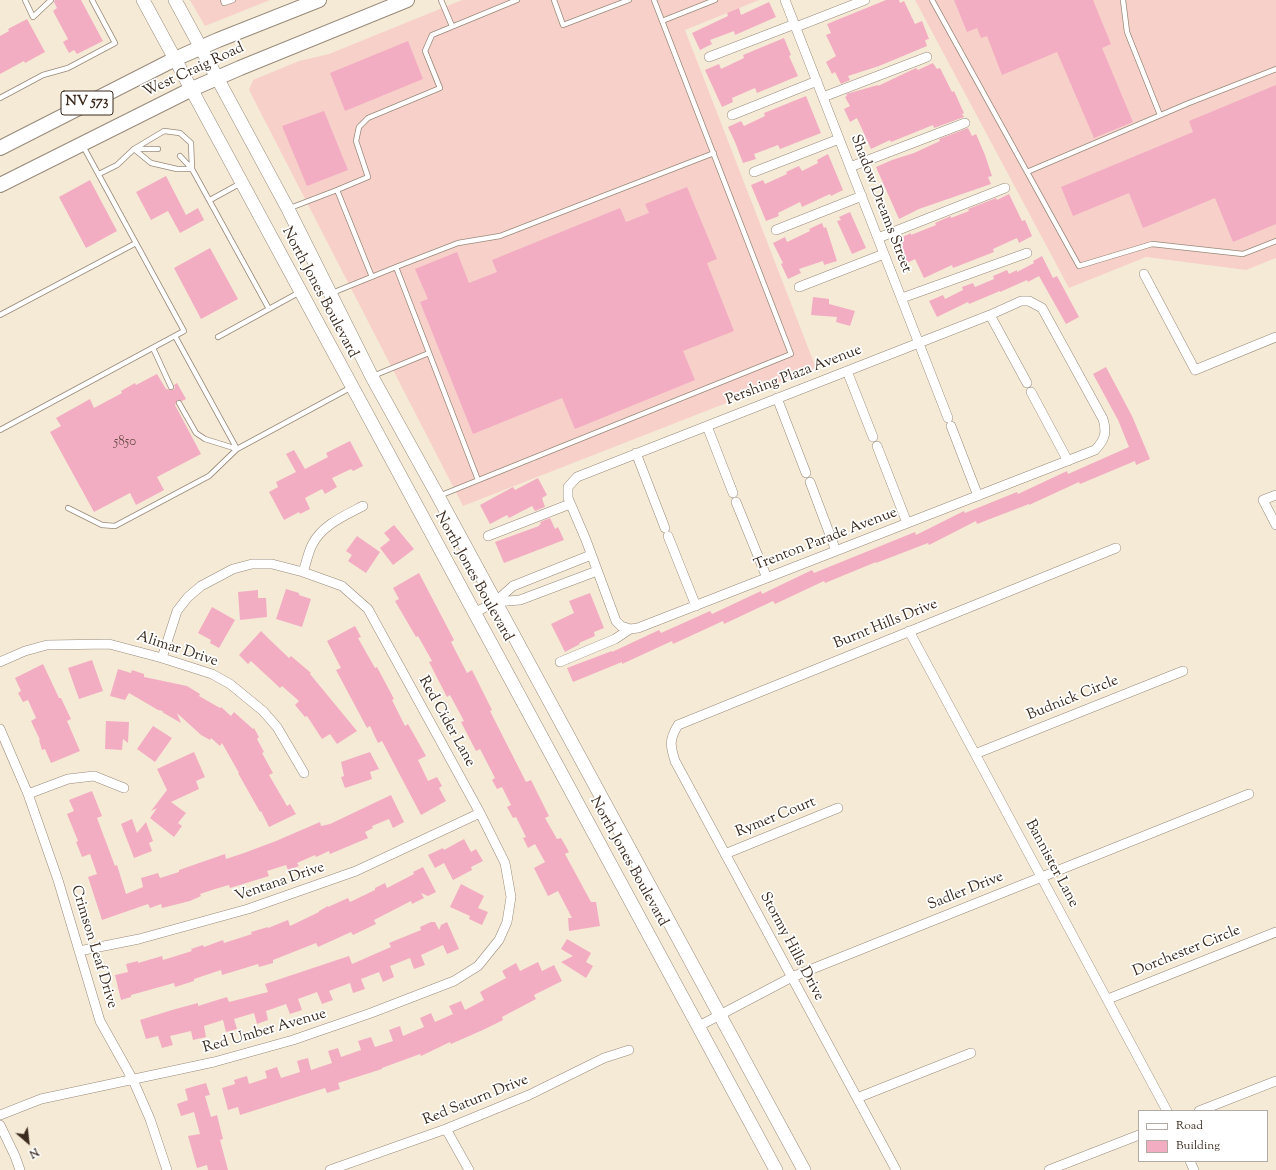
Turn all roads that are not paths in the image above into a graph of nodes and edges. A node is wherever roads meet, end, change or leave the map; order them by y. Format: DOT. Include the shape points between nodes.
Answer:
graph roads {
  1 [pos="25,0"];
  2 [pos="51,0"];
  3 [pos="92,0"];
  4 [pos="143,0"];
  5 [pos="175,0"];
  6 [pos="223,0"];
  7 [pos="233,0"];
  8 [pos="319,0"];
  9 [pos="407,0"];
  10 [pos="441,0"];
  11 [pos="518,0"];
  12 [pos="554,0"];
  13 [pos="630,0"];
  14 [pos="654,0"];
  15 [pos="716,0"];
  16 [pos="785,0"];
  17 [pos="865,0"];
  18 [pos="932,0"];
  19 [pos="1123,0"];
  20 [pos="662,21"];
  21 [pos="795,25"];
  22 [pos="452,26"];
  23 [pos="201,48"];
  24 [pos="709,57"];
  25 [pos="928,57"];
  26 [pos="175,59"];
  27 [pos="1276,69"];
  28 [pos="217,78"];
  29 [pos="817,81"];
  30 [pos="192,89"];
  31 [pos="823,97"];
  32 [pos="0,98"];
  33 [pos="732,115"];
  34 [pos="1160,115"];
  35 [pos="965,123"];
  36 [pos="839,139"];
  37 [pos="82,143"];
  38 [pos="1,144"];
  39 [pos="158,149"];
  40 [pos="134,150"];
  41 [pos="714,153"];
  42 [pos="180,156"];
  43 [pos="850,168"];
  44 [pos="192,169"];
  45 [pos="754,172"];
  46 [pos="1027,172"];
  47 [pos="99,174"];
  48 [pos="241,183"];
  49 [pos="0,185"];
  50 [pos="1006,188"];
  51 [pos="337,190"];
  52 [pos="862,196"];
  53 [pos="210,200"];
  54 [pos="288,209"];
  55 [pos="776,230"];
  56 [pos="878,238"];
  57 [pos="1276,241"];
  58 [pos="136,243"];
  59 [pos="1027,253"];
  60 [pos="884,254"];
  61 [pos="396,267"];
  62 [pos="1144,274"];
  63 [pos="372,277"];
  64 [pos="799,287"];
  65 [pos="300,292"];
  66 [pos="330,293"];
  67 [pos="902,298"];
  68 [pos="269,309"];
  69 [pos="0,315"];
  70 [pos="990,315"];
  71 [pos="175,336"];
  72 [pos="218,337"];
  73 [pos="1276,338"];
  74 [pos="919,343"];
  75 [pos="153,348"];
  76 [pos="429,353"];
  77 [pos="847,371"];
  78 [pos="372,377"];
  79 [pos="1027,383"];
  80 [pos="171,387"];
  81 [pos="352,387"];
  82 [pos="1031,392"];
  83 [pos="777,398"];
  84 [pos="179,402"];
  85 [pos="707,426"];
  86 [pos="0,430"];
  87 [pos="873,437"];
  88 [pos="1101,444"];
  89 [pos="877,446"];
  90 [pos="237,449"];
  91 [pos="636,453"];
  92 [pos="1068,461"];
  93 [pos="478,480"];
  94 [pos="733,492"];
  95 [pos="1276,495"];
  96 [pos="438,496"];
  97 [pos="978,496"];
  98 [pos="736,502"];
  99 [pos="570,504"];
  100 [pos="363,506"];
  101 [pos="68,508"];
  102 [pos="907,524"];
  103 [pos="1276,525"];
  104 [pos="488,536"];
  105 [pos="1116,548"];
  106 [pos="836,551"];
  107 [pos="591,555"];
  108 [pos="597,571"];
  109 [pos="303,572"];
  110 [pos="766,578"];
  111 [pos="495,602"];
  112 [pos="696,606"];
  113 [pos="474,613"];
  114 [pos="630,629"];
  115 [pos="908,631"];
  116 [pos="162,658"];
  117 [pos="0,662"];
  118 [pos="560,662"];
  119 [pos="1183,671"];
  120 [pos="0,729"];
  121 [pos="672,735"];
  122 [pos="975,754"];
  123 [pos="304,773"];
  124 [pos="124,788"];
  125 [pos="28,794"];
  126 [pos="1249,794"];
  127 [pos="838,808"];
  128 [pos="480,813"];
  129 [pos="725,854"];
  130 [pos="1041,877"];
  131 [pos="507,922"];
  132 [pos="1276,932"];
  133 [pos="79,951"];
  134 [pos="792,977"];
  135 [pos="1108,999"];
  136 [pos="720,1015"];
  137 [pos="699,1026"];
  138 [pos="629,1050"];
  139 [pos="971,1053"];
  140 [pos="133,1080"];
  141 [pos="1276,1081"];
  142 [pos="857,1098"];
  143 [pos="1167,1110"];
  144 [pos="1202,1110"];
  145 [pos="0,1115"];
  146 [pos="0,1125"];
  147 [pos="446,1129"];
  148 [pos="1138,1135"];
  149 [pos="20,1170"];
  150 [pos="167,1170"];
  151 [pos="330,1170"];
  152 [pos="469,1170"];
  153 [pos="776,1170"];
  154 [pos="804,1170"];
  155 [pos="896,1170"];
  156 [pos="1049,1170"];
  1 -- 2 [label="lane" via="33,17"];
  3 -- 32 [label="lane" via="115,43 68,68 43,75"];
  4 -- 26 [label="main road, North Jones Boulevard"];
  5 -- 23 [label="main road, North Jones Boulevard"];
  6 -- 7 [label="lane" via="224,3"];
  8 -- 23 [label="main road, West Craig Road / NV 573"];
  9 -- 28 [label="main road, West Craig Road / NV 573"];
  10 -- 22 [label="lane"];
  11 -- 22 [label="lane"];
  12 -- 13 [label="lane" via="563,25"];
  14 -- 20 [label="lane"];
  15 -- 20 [label="lane"];
  16 -- 21 [label="street, Shadow Dreams Street"];
  17 -- 21 [label="street"];
  18 -- 46 [label="lane"];
  19 -- 34 [label="lane" via="1127,32"];
  20 -- 41 [label="lane"];
  21 -- 24 [label="street"];
  21 -- 29 [label="street, Shadow Dreams Street"];
  22 -- 51 [label="lane" via="432,35 425,51 440,88 368,118 359,127 356,141 368,177"];
  23 -- 26 [label="main road, West Craig Road / NV 573"];
  23 -- 28 [label="main road, North Jones Boulevard"];
  25 -- 31 [label="street"];
  26 -- 30 [label="main road, North Jones Boulevard"];
  26 -- 38 [label="main road, West Craig Road / NV 573"];
  27 -- 34 [label="lane"];
  28 -- 30 [label="main road, West Craig Road / NV 573"];
  28 -- 54 [label="main road, North Jones Boulevard"];
  29 -- 31 [label="street, Shadow Dreams Street"];
  29 -- 33 [label="street"];
  30 -- 37 [label="main road, West Craig Road / NV 573"];
  30 -- 48 [label="main road, North Jones Boulevard"];
  31 -- 36 [label="street, Shadow Dreams Street"];
  34 -- 46 [label="lane"];
  35 -- 43 [label="street"];
  36 -- 43 [label="street, Shadow Dreams Street"];
  36 -- 45 [label="street"];
  37 -- 47 [label="lane"];
  37 -- 49 [label="main road, West Craig Road / NV 573"];
  39 -- 40 [label="lane"];
  40 -- 44 [label="lane" via="151,163 178,169"];
  40 -- 44 [label="lane" via="164,131 180,133 191,143"];
  40 -- 47 [label="lane" via="117,165"];
  41 -- 61 [label="lane" via="500,236 458,243"];
  41 -- 93 [label="lane" via="791,354"];
  42 -- 44 [label="lane"];
  43 -- 52 [label="street, Shadow Dreams Street"];
  44 -- 53 [label="lane"];
  46 -- 57 [label="lane" via="1080,266 1152,244 1243,254"];
  47 -- 58 [label="lane"];
  48 -- 53 [label="lane"];
  48 -- 65 [label="main road, North Jones Boulevard"];
  50 -- 56 [label="street"];
  51 -- 54 [label="lane"];
  51 -- 63 [label="lane"];
  52 -- 55 [label="street"];
  52 -- 56 [label="street, Shadow Dreams Street"];
  53 -- 68 [label="lane"];
  54 -- 66 [label="main road, North Jones Boulevard"];
  56 -- 60 [label="street, Shadow Dreams Street"];
  58 -- 69 [label="lane"];
  58 -- 71 [label="lane" via="184,331"];
  59 -- 67 [label="street"];
  60 -- 64 [label="street"];
  60 -- 67 [label="street, Shadow Dreams Street"];
  61 -- 63 [label="lane"];
  61 -- 76 [label="lane"];
  62 -- 73 [label="street" via="1195,370"];
  63 -- 66 [label="lane"];
  65 -- 68 [label="lane"];
  65 -- 81 [label="main road, North Jones Boulevard"];
  66 -- 78 [label="main road, North Jones Boulevard"];
  67 -- 74 [label="street, Shadow Dreams Street"];
  68 -- 72 [label="lane"];
  70 -- 74 [label="street, Pershing Plaza Avenue"];
  70 -- 79 [label="street"];
  70 -- 88 [label="street, Pershing Plaza Avenue" via="1021,301 1029,301 1042,308 1103,419 1106,432"];
  71 -- 75 [label="lane"];
  71 -- 90 [label="lane"];
  74 -- 77 [label="street, Pershing Plaza Avenue"];
  74 -- 97 [label="street, Shadow Dreams Street"];
  75 -- 80 [label="lane"];
  75 -- 86 [label="lane"];
  76 -- 78 [label="lane"];
  76 -- 93 [label="lane"];
  77 -- 83 [label="street, Pershing Plaza Avenue"];
  77 -- 87 [label="street"];
  78 -- 81 [label="main road"];
  78 -- 96 [label="main road, North Jones Boulevard"];
  81 -- 90 [label="lane"];
  81 -- 113 [label="main road, North Jones Boulevard"];
  82 -- 92 [label="street"];
  83 -- 85 [label="street, Pershing Plaza Avenue"];
  83 -- 106 [label="street"];
  84 -- 90 [label="lane" via="196,433 205,439"];
  85 -- 91 [label="street, Pershing Plaza Avenue"];
  85 -- 94 [label="street"];
  88 -- 92 [label="street, Trenton Parade Avenue" via="1095,450"];
  89 -- 102 [label="street"];
  90 -- 101 [label="lane" via="209,476 115,526 102,524"];
  91 -- 99 [label="street, Pershing Plaza Avenue" via="578,476 568,487"];
  91 -- 112 [label="street"];
  92 -- 97 [label="street, Trenton Parade Avenue"];
  93 -- 96 [label="lane"];
  95 -- 103 [label="street" via="1263,500"];
  96 -- 111 [label="main road, North Jones Boulevard"];
  97 -- 102 [label="street, Trenton Parade Avenue"];
  98 -- 110 [label="street"];
  99 -- 104 [label="street"];
  99 -- 107 [label="street"];
  100 -- 109 [label="street" via="331,523 320,533 311,546"];
  102 -- 106 [label="street, Trenton Parade Avenue"];
  105 -- 115 [label="street, Burnt Hills Drive"];
  106 -- 110 [label="street, Trenton Parade Avenue"];
  107 -- 108 [label="street"];
  107 -- 111 [label="street" via="513,586"];
  108 -- 111 [label="street" via="520,600"];
  108 -- 114 [label="street" via="616,621"];
  109 -- 116 [label="street, Red Cider Lane" via="272,564 252,564 233,569 201,586 188,596 177,610"];
  109 -- 128 [label="street, Red Cider Lane" via="342,586 368,609"];
  110 -- 112 [label="street, Trenton Parade Avenue"];
  111 -- 113 [label="street"];
  111 -- 136 [label="main road, North Jones Boulevard"];
  112 -- 114 [label="street, Trenton Parade Avenue"];
  113 -- 137 [label="main road, North Jones Boulevard"];
  114 -- 118 [label="street, Trenton Parade Avenue" via="616,640"];
  115 -- 121 [label="street, Burnt Hills Drive" via="678,725"];
  115 -- 122 [label="street, Bannister Lane"];
  116 -- 117 [label="street, Alimar Drive" via="109,644 47,645"];
  116 -- 123 [label="street, Alimar Drive" via="212,674 230,684 258,706 277,727"];
  119 -- 122 [label="street, Budnick Circle"];
  120 -- 125 [label="street, Crimson Leaf Drive"];
  121 -- 129 [label="street, Stormy Hills Drive" via="670,746 675,761"];
  122 -- 130 [label="street, Bannister Lane"];
  124 -- 125 [label="street" via="94,776 68,779"];
  125 -- 133 [label="street, Crimson Leaf Drive"];
  126 -- 130 [label="street, Sadler Drive"];
  127 -- 129 [label="street, Rymer Court"];
  128 -- 131 [label="street, Red Cider Lane" via="505,863 511,897"];
  128 -- 133 [label="street, Ventana Drive" via="356,871 248,910 138,939"];
  129 -- 134 [label="street, Stormy Hills Drive"];
  130 -- 134 [label="street, Sadler Drive"];
  130 -- 135 [label="street, Bannister Lane"];
  131 -- 140 [label="street, Red Umber Avenue" via="499,940 478,966 454,981 371,1014 293,1040 214,1062"];
  132 -- 135 [label="street, Dorchester Circle"];
  133 -- 140 [label="street, Crimson Leaf Drive" via="100,1021"];
  134 -- 136 [label="street, Sadler Drive"];
  134 -- 142 [label="street, Stormy Hills Drive"];
  135 -- 143 [label="street, Bannister Lane"];
  136 -- 137 [label="street, Sadler Drive"];
  136 -- 154 [label="main road, North Jones Boulevard"];
  137 -- 153 [label="main road, North Jones Boulevard"];
  138 -- 147 [label="street, Red Saturn Drive" via="604,1058 529,1095"];
  139 -- 142 [label="street"];
  140 -- 145 [label="street, Red Umber Avenue" via="41,1100"];
  140 -- 150 [label="street, Crimson Leaf Drive" via="150,1119"];
  141 -- 144 [label="street"];
  142 -- 155 [label="street, Stormy Hills Drive"];
  146 -- 149 [label="street"];
  147 -- 151 [label="street, Red Saturn Drive"];
  147 -- 152 [label="street"];
  148 -- 156 [label="street"];
}
